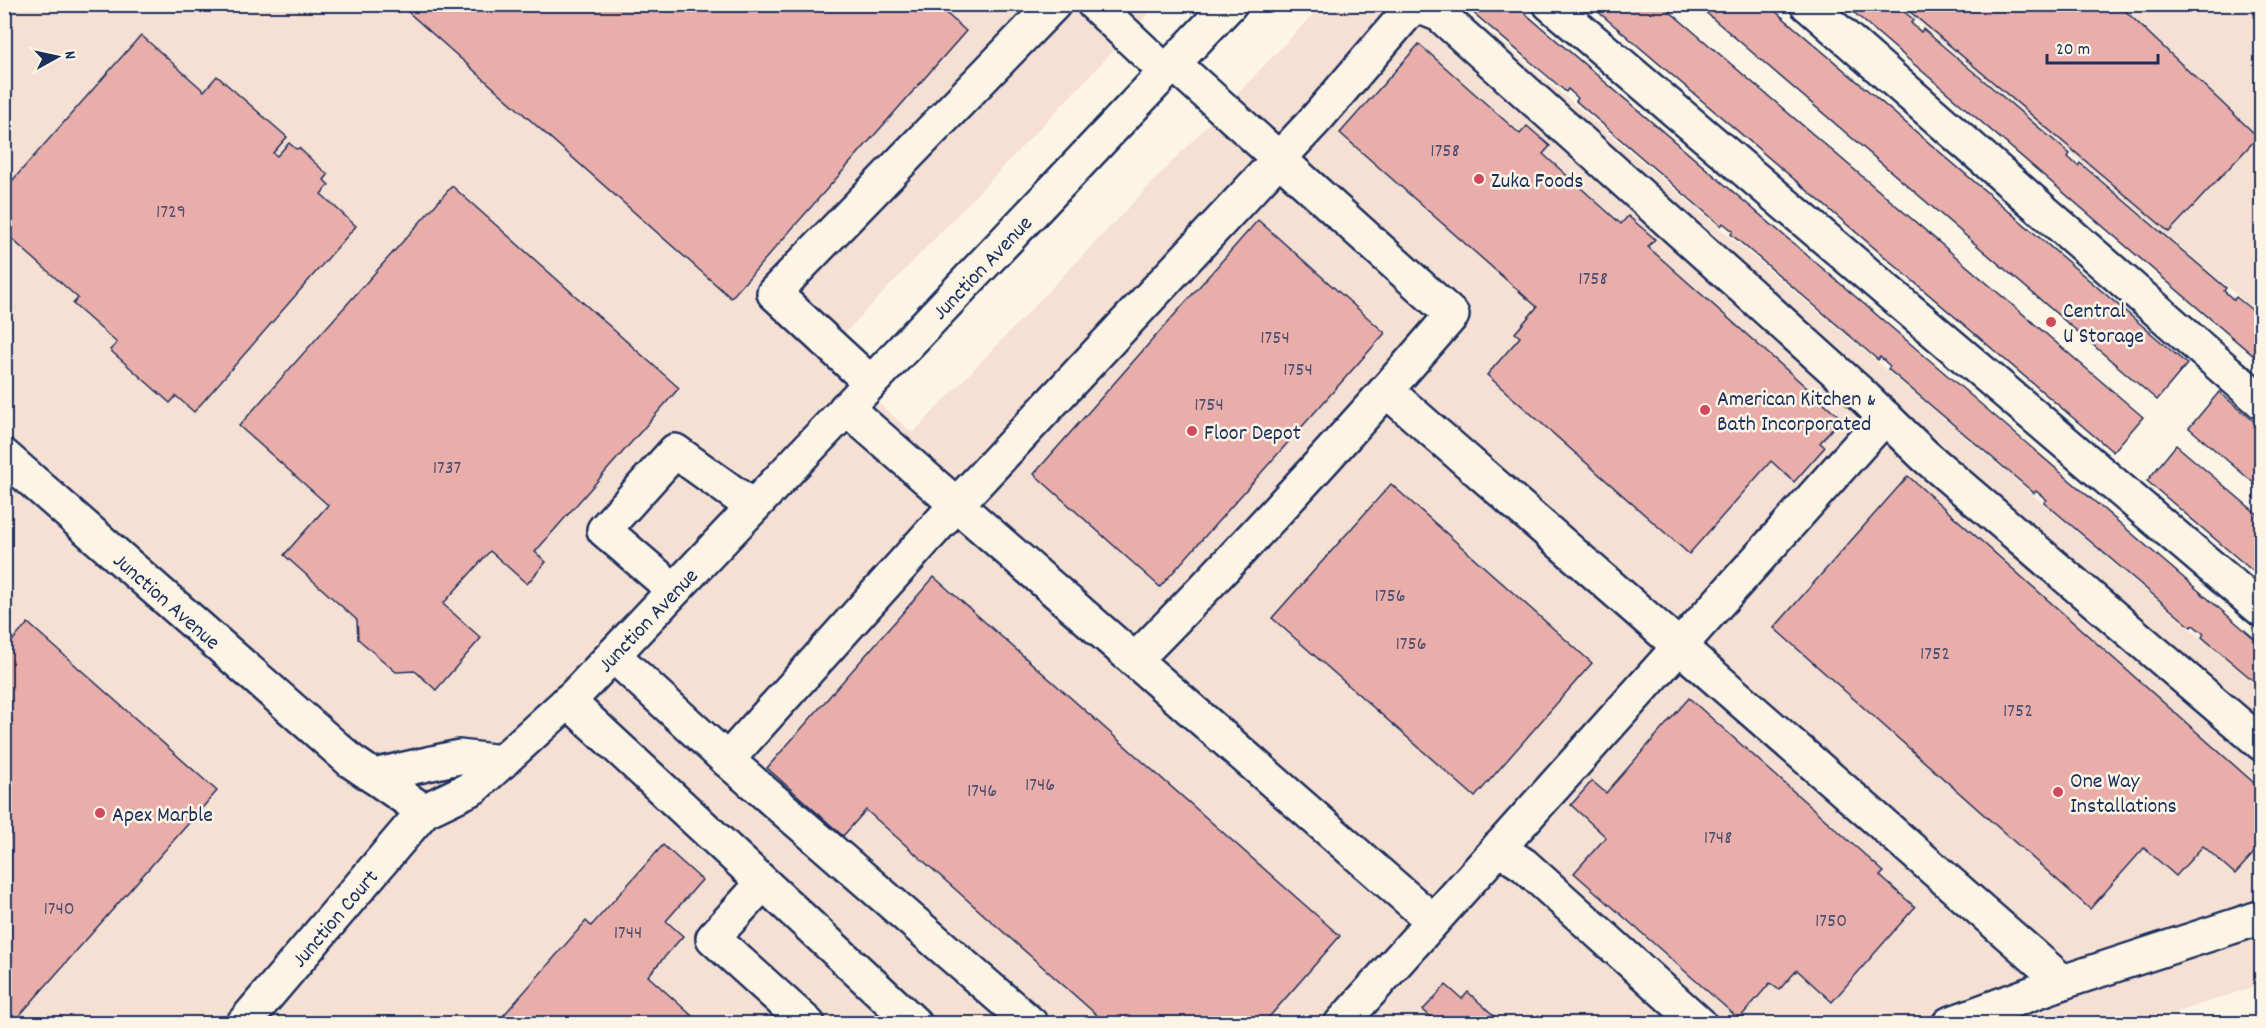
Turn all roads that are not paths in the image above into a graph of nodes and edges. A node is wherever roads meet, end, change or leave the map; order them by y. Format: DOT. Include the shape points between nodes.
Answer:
graph roads {
  1 [pos="1054,4"];
  2 [pos="1094,4"];
  3 [pos="1230,4"];
  4 [pos="1550,4"];
  5 [pos="1807,4"];
  6 [pos="1414,5"];
  7 [pos="1170,68"];
  8 [pos="1279,159"];
  9 [pos="870,382"];
  10 [pos="1387,391"];
  11 [pos="2262,402"];
  12 [pos="846,408"];
  13 [pos="1885,417"];
  14 [pos="4,456"];
  15 [pos="956,505"];
  16 [pos="753,507"];
  17 [pos="674,590"];
  18 [pos="2262,610"];
  19 [pos="1680,647"];
  20 [pos="613,654"];
  21 [pos="1135,660"];
  22 [pos="568,701"];
  23 [pos="2262,744"];
  24 [pos="727,760"];
  25 [pos="502,762"];
  26 [pos="373,776"];
  27 [pos="424,811"];
  28 [pos="1498,848"];
  29 [pos="763,883"];
  30 [pos="2262,917"];
  31 [pos="1432,920"];
  32 [pos="2063,982"];
  33 [pos="243,1023"];
  34 [pos="808,1023"];
  35 [pos="915,1023"];
  36 [pos="1031,1023"];
  37 [pos="1341,1023"];
  38 [pos="1700,1023"];
  39 [pos="1949,1023"];
  1 -- 9 [label="street" via="774,293"];
  2 -- 7 [label="street"];
  3 -- 7 [label="street, Junction Avenue"];
  4 -- 18 [label="street"];
  5 -- 11 [label="street"];
  6 -- 8 [label="street"];
  6 -- 13 [label="street" via="1440,15"];
  7 -- 8 [label="street"];
  7 -- 9 [label="street, Junction Avenue"];
  8 -- 10 [label="street" via="1452,315"];
  8 -- 15 [label="street"];
  9 -- 12 [label="street, Junction Avenue"];
  10 -- 19 [label="street"];
  10 -- 21 [label="street"];
  12 -- 15 [label="street"];
  12 -- 16 [label="street, Junction Avenue"];
  13 -- 19 [label="street"];
  13 -- 23 [label="street" via="1925,456"];
  14 -- 26 [label="street, Junction Avenue"];
  15 -- 21 [label="street"];
  15 -- 24 [label="street"];
  16 -- 17 [label="street, Junction Avenue"];
  16 -- 17 [label="street" via="675,451 604,530"];
  17 -- 20 [label="street, Junction Avenue"];
  19 -- 28 [label="street"];
  19 -- 32 [label="street"];
  20 -- 22 [label="street, Junction Avenue"];
  20 -- 24 [label="street"];
  21 -- 31 [label="street"];
  22 -- 25 [label="street, Junction Avenue"];
  22 -- 29 [label="street"];
  24 -- 36 [label="street"];
  25 -- 26 [label="street" via="459,757"];
  25 -- 27 [label="street, Junction Avenue" via="474,787"];
  26 -- 27 [label="street, Junction Avenue"];
  27 -- 33 [label="street, Junction Court"];
  28 -- 31 [label="street"];
  28 -- 38 [label="street" via="1524,865"];
  29 -- 34 [label="street" via="713,938"];
  29 -- 35 [label="street"];
  30 -- 32 [label="street"];
  31 -- 37 [label="street"];
  32 -- 39 [label="street"];
}
